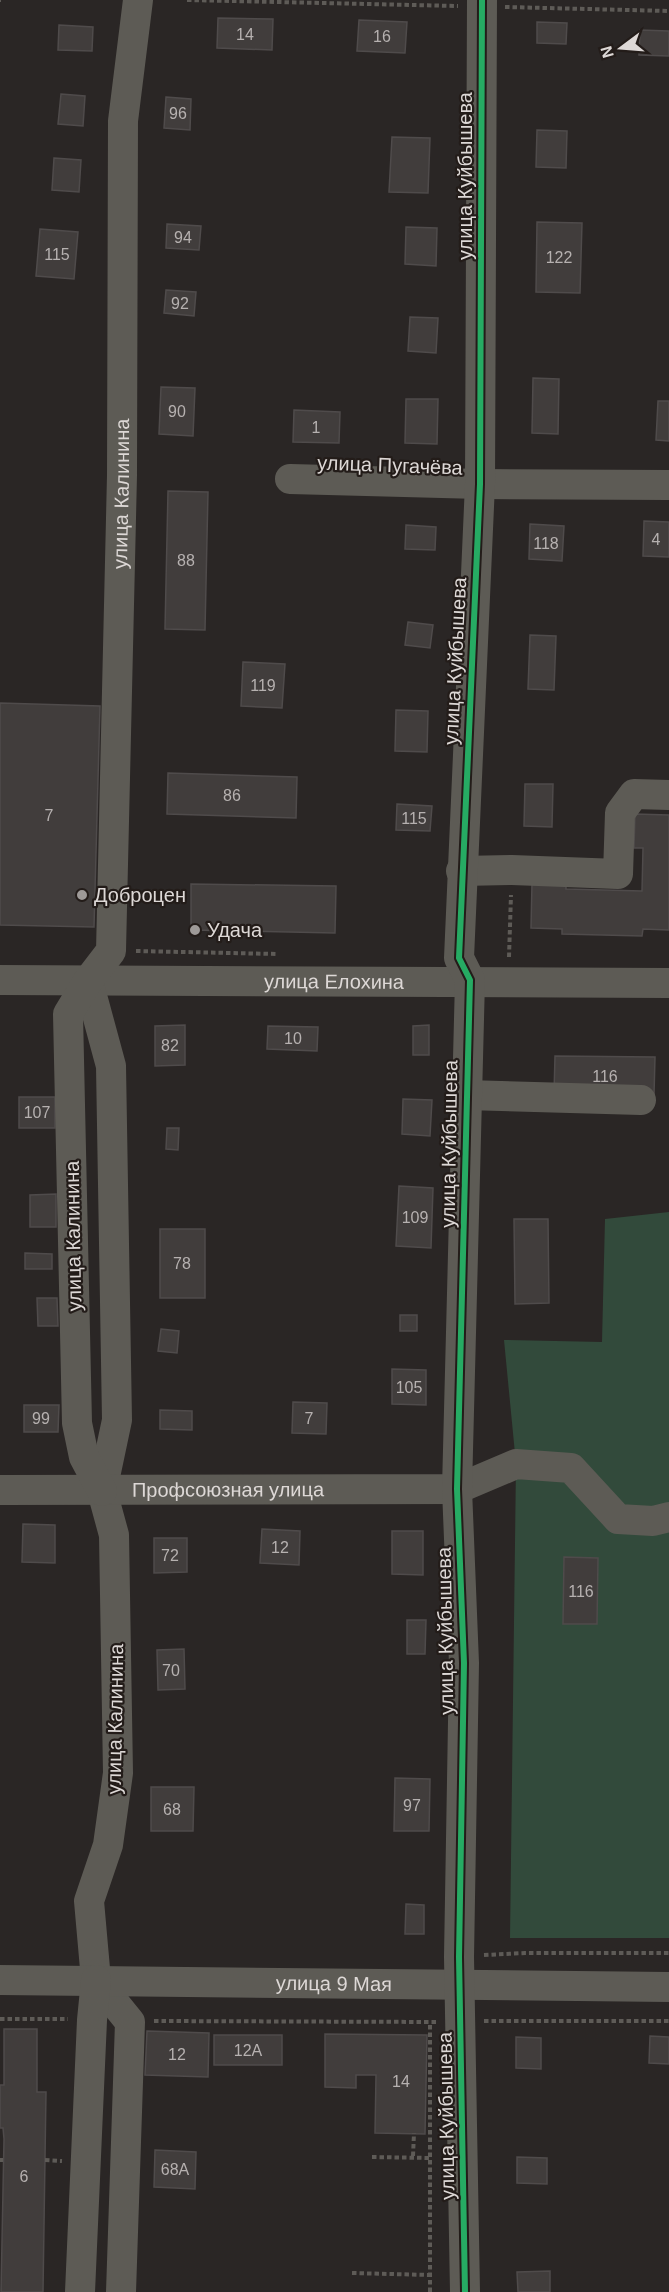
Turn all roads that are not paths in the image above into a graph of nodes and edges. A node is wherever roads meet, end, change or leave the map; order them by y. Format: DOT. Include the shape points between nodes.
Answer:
graph roads {
  1 [pos="138,0"];
  2 [pos="482,3"];
  3 [pos="290,478"];
  4 [pos="480,484"];
  5 [pos="669,485"];
  6 [pos="669,795"];
  7 [pos="461,871"];
  8 [pos="0,980"];
  9 [pos="470,980"];
  10 [pos="88,981"];
  11 [pos="669,983"];
  12 [pos="466,1095"];
  13 [pos="640,1100"];
  14 [pos="457,1489"];
  15 [pos="0,1490"];
  16 [pos="102,1491"];
  17 [pos="669,1516"];
  18 [pos="460,1972"];
  19 [pos="0,1980"];
  20 [pos="96,1980"];
  21 [pos="669,1987"];
  22 [pos="80,2292"];
  23 [pos="122,2292"];
  24 [pos="465,2292"];
  1 -- 10 [label="street, улица Калинина" via="123,122 122,475 111,951"];
  2 -- 4 [label="street, улица Куйбышева"];
  3 -- 4 [label="street, улица Пугачёва"];
  4 -- 5 [label="street, улица Пугачёва"];
  4 -- 7 [label="street, улица Куйбышева"];
  6 -- 7 [label="street" via="634,794 621,813 618,874"];
  7 -- 9 [label="street, улица Куйбышева" via="459,958"];
  8 -- 10 [label="street, улица Елохина"];
  9 -- 10 [label="street, улица Елохина"];
  9 -- 11 [label="street, улица Елохина"];
  9 -- 12 [label="street, улица Куйбышева"];
  10 -- 16 [label="street, улица Калинина" via="111,1066 117,1420"];
  10 -- 16 [label="street, улица Калинина" via="68,1014 77,1423 84,1456"];
  12 -- 13 [label="street"];
  12 -- 14 [label="street, улица Куйбышева"];
  14 -- 16 [label="street, Профсоюзная улица"];
  14 -- 17 [label="street" via="516,1464 571,1468 618,1519 653,1521"];
  14 -- 18 [label="street, улица Куйбышева" via="464,1663"];
  15 -- 16 [label="street, Профсоюзная улица"];
  16 -- 20 [label="street, улица Калинина" via="114,1535 118,1773 108,1845 88,1900"];
  18 -- 20 [label="street, улица 9 Мая"];
  18 -- 21 [label="street, улица 9 Мая"];
  18 -- 24 [label="street, улица Куйбышева"];
  19 -- 20 [label="street, улица 9 Мая"];
  20 -- 22 [label="street, улица Калинина"];
  20 -- 23 [label="street" via="130,2022"];
}
